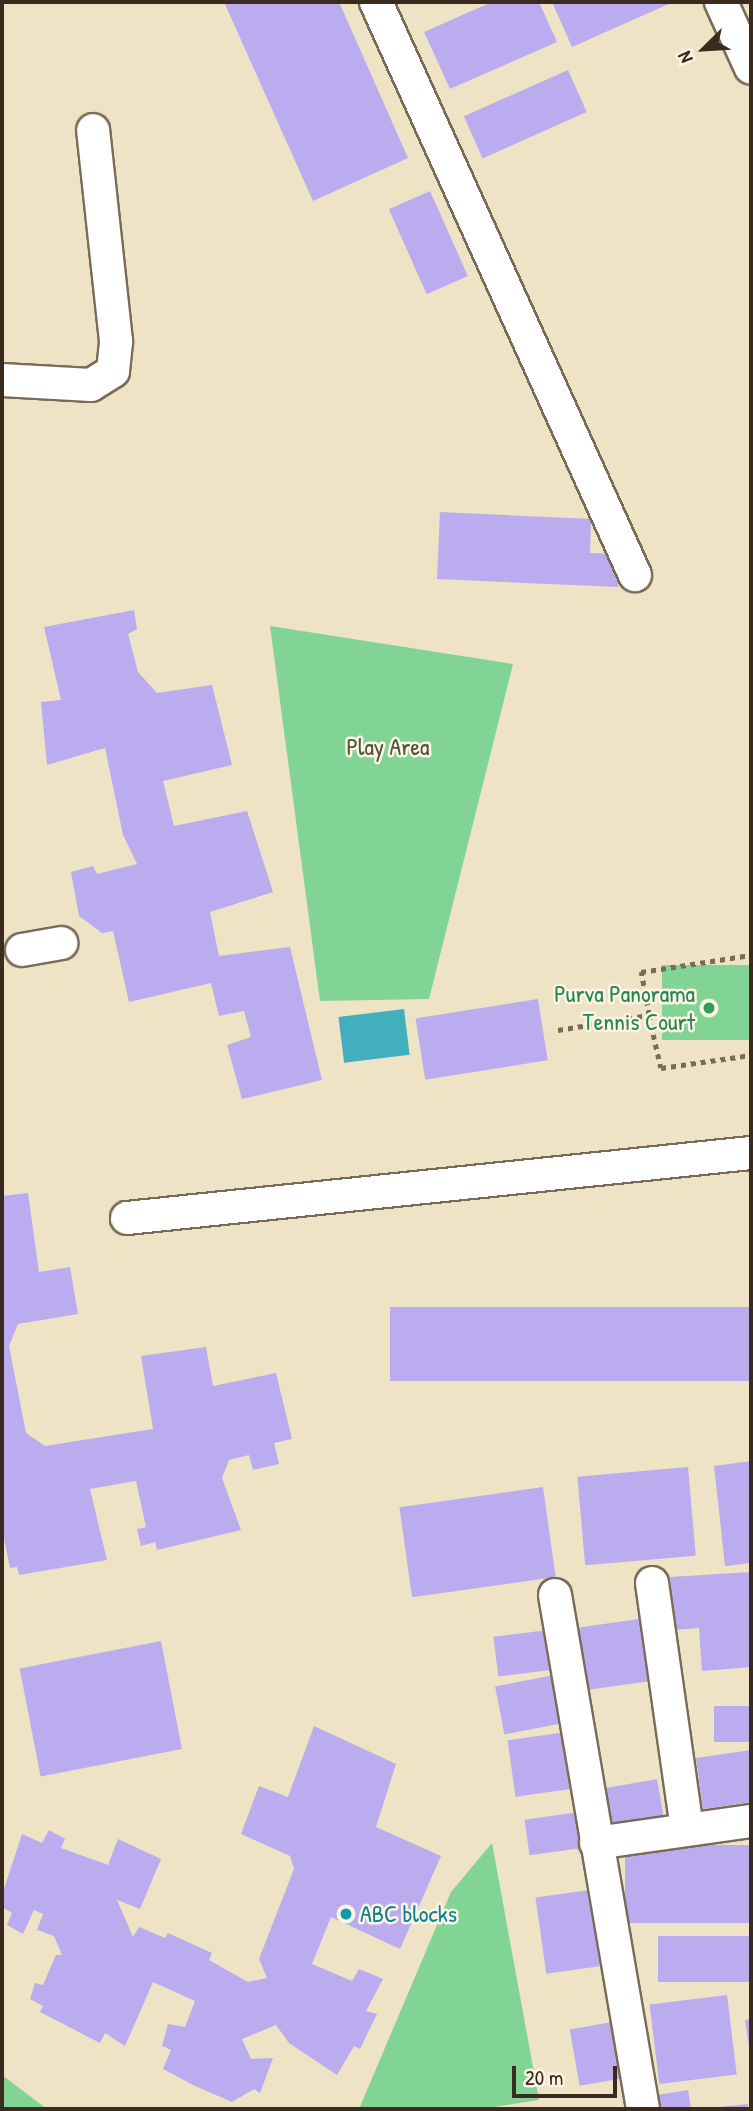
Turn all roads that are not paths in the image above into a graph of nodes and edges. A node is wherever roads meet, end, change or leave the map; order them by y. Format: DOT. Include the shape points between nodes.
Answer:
graph roads {
  1 [pos="376,2"];
  2 [pos="721,2"];
  3 [pos="751,68"];
  4 [pos="93,130"];
  5 [pos="2,380"];
  6 [pos="635,575"];
  7 [pos="61,943"];
  8 [pos="22,950"];
  9 [pos="751,1153"];
  10 [pos="127,1218"];
  11 [pos="652,1583"];
  12 [pos="555,1595"];
  13 [pos="751,1821"];
  14 [pos="687,1830"];
  15 [pos="596,1843"];
  16 [pos="643,2109"];
  1 -- 6 [label="street"];
  2 -- 3 [label="street"];
  4 -- 5 [label="street" via="116,341 113,371 91,385"];
  7 -- 8 [label="street"];
  9 -- 10 [label="street"];
  11 -- 14 [label="street"];
  12 -- 15 [label="street"];
  13 -- 14 [label="street"];
  14 -- 15 [label="street"];
  15 -- 16 [label="street"];
}
